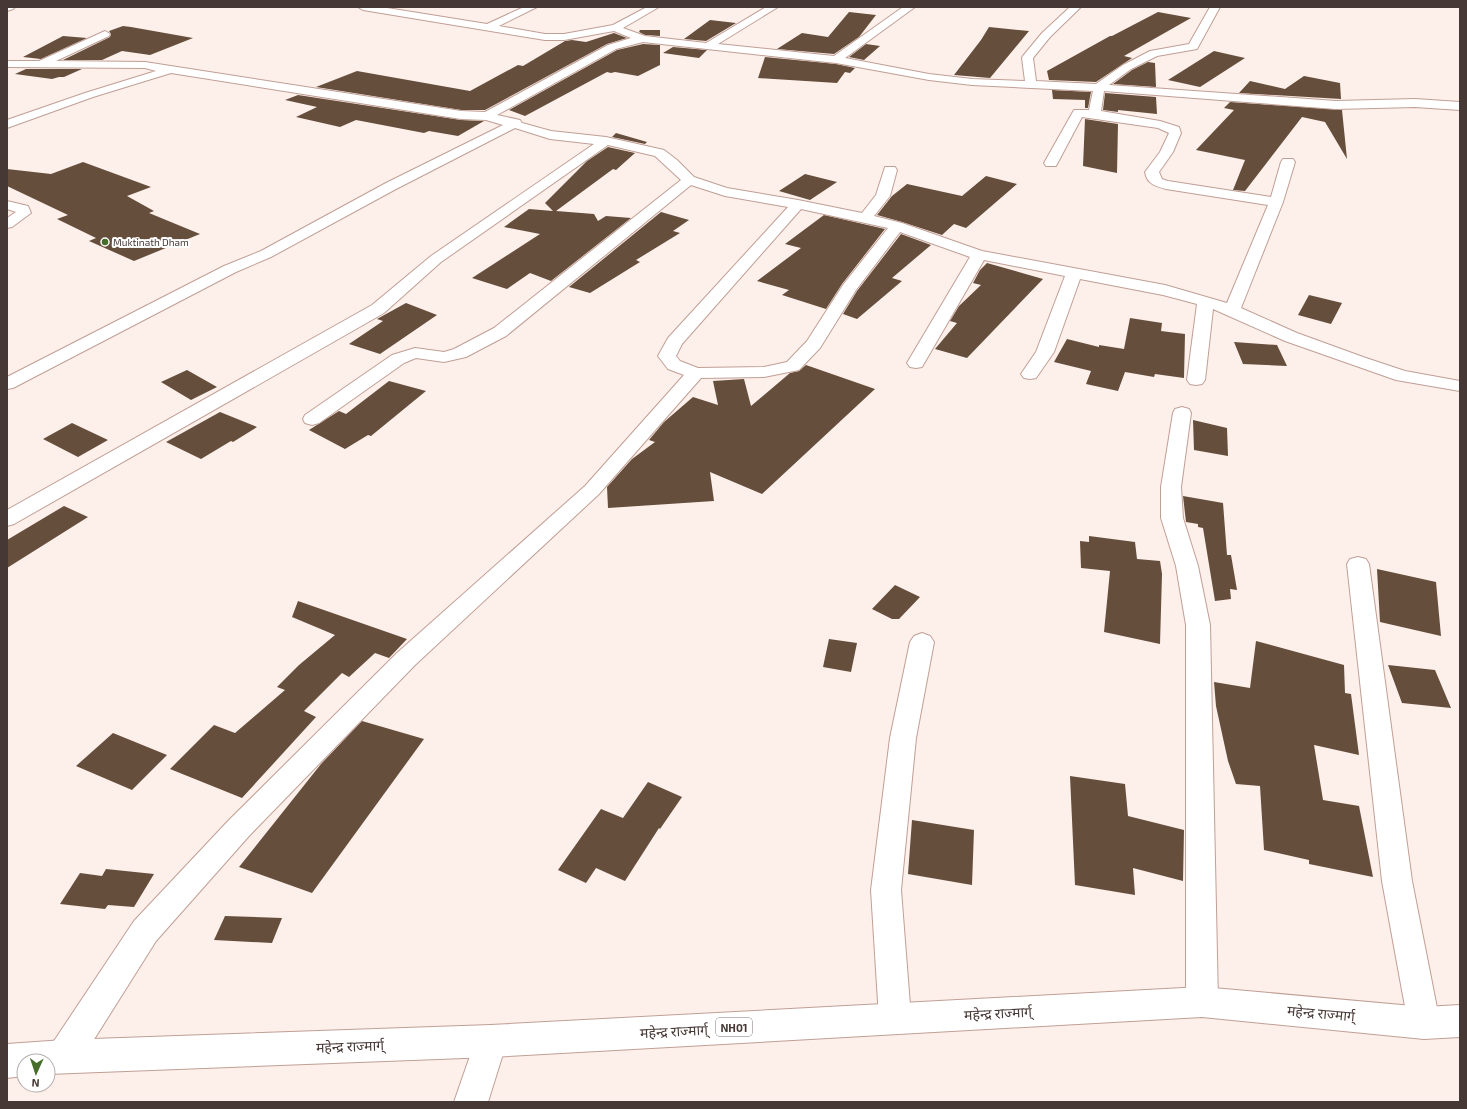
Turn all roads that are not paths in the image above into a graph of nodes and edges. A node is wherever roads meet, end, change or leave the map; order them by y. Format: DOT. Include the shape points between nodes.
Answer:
graph roads {
  1 [pos="10,7"];
  2 [pos="363,7"];
  3 [pos="532,7"];
  4 [pos="654,7"];
  5 [pos="773,7"];
  6 [pos="910,7"];
  7 [pos="1076,7"];
  8 [pos="1215,7"];
  9 [pos="7,8"];
  10 [pos="488,28"];
  11 [pos="615,28"];
  12 [pos="105,34"];
  13 [pos="643,39"];
  14 [pos="709,45"];
  15 [pos="836,60"];
  16 [pos="7,64"];
  17 [pos="39,65"];
  18 [pos="170,70"];
  19 [pos="1031,85"];
  20 [pos="1099,88"];
  21 [pos="1460,106"];
  22 [pos="1094,114"];
  23 [pos="487,116"];
  24 [pos="516,123"];
  25 [pos="7,124"];
  26 [pos="606,141"];
  27 [pos="1288,162"];
  28 [pos="1051,163"];
  29 [pos="890,170"];
  30 [pos="689,180"];
  31 [pos="1276,202"];
  32 [pos="798,204"];
  33 [pos="7,205"];
  34 [pos="865,218"];
  35 [pos="7,224"];
  36 [pos="897,226"];
  37 [pos="979,254"];
  38 [pos="1074,273"];
  39 [pos="1206,301"];
  40 [pos="1232,310"];
  41 [pos="916,363"];
  42 [pos="696,373"];
  43 [pos="1030,374"];
  44 [pos="1196,380"];
  45 [pos="7,384"];
  46 [pos="1460,386"];
  47 [pos="1182,413"];
  48 [pos="312,419"];
  49 [pos="7,519"];
  50 [pos="1358,564"];
  51 [pos="922,642"];
  52 [pos="1202,1002"];
  53 [pos="895,1018"];
  54 [pos="1460,1021"];
  55 [pos="1424,1023"];
  56 [pos="491,1041"];
  57 [pos="64,1056"];
  58 [pos="7,1060"];
  59 [pos="471,1102"];
  1 -- 9 [label="main road"];
  2 -- 10 [label="main road"];
  3 -- 10 [label="main road"];
  4 -- 11 [label="main road"];
  5 -- 14 [label="main road"];
  6 -- 15 [label="main road"];
  7 -- 19 [label="main road" via="1046,35 1027,58"];
  8 -- 20 [label="main road" via="1193,48 1154,53 1127,67"];
  10 -- 11 [label="main road" via="545,37 564,37"];
  11 -- 13 [label="main road"];
  12 -- 17 [label="main road"];
  13 -- 14 [label="main road"];
  13 -- 23 [label="main road" via="612,47"];
  14 -- 15 [label="main road"];
  15 -- 19 [label="main road" via="929,77"];
  16 -- 17 [label="main road"];
  17 -- 18 [label="main road" via="145,65"];
  18 -- 23 [label="main road" via="461,115"];
  18 -- 25 [label="main road"];
  19 -- 20 [label="main road"];
  20 -- 21 [label="main road" via="1336,105 1415,103"];
  20 -- 22 [label="main road"];
  22 -- 28 [label="main road" via="1078,114"];
  22 -- 31 [label="main road" via="1175,130 1166,152 1152,172 1157,182"];
  23 -- 24 [label="main road"];
  24 -- 26 [label="main road" via="550,135"];
  24 -- 45 [label="main road" via="390,186 266,254 230,269"];
  26 -- 30 [label="main road" via="660,153"];
  26 -- 49 [label="main road" via="436,259 378,309"];
  27 -- 31 [label="main road"];
  29 -- 34 [label="main road" via="883,196"];
  30 -- 32 [label="main road" via="725,192"];
  30 -- 48 [label="main road" via="500,332 460,353 444,357 415,353 398,359"];
  31 -- 40 [label="main road"];
  32 -- 34 [label="main road"];
  32 -- 42 [label="main road" via="674,342 667,356 674,365"];
  33 -- 35 [label="main road" via="23,209 24,213"];
  34 -- 36 [label="main road"];
  36 -- 37 [label="main road"];
  36 -- 42 [label="main road" via="849,288 814,344 792,366 764,372"];
  37 -- 38 [label="main road"];
  37 -- 41 [label="main road"];
  38 -- 39 [label="main road" via="1165,290"];
  38 -- 43 [label="main road" via="1045,352"];
  39 -- 40 [label="main road"];
  39 -- 44 [label="main road"];
  40 -- 46 [label="main road" via="1291,337 1402,376"];
  42 -- 57 [label="main road" via="592,490 406,659 239,828 145,931"];
  47 -- 52 [label="main road" via="1171,487 1172,518 1188,566 1198,625"];
  50 -- 55 [label="main road" via="1397,881"];
  51 -- 53 [label="main road" via="903,738 886,890"];
  52 -- 53 [label="main road, महेन्द्र राज्मार्ग् / NH01"];
  52 -- 55 [label="main road, महेन्द्र राज्मार्ग् / NH01"];
  53 -- 56 [label="main road, महेन्द्र राज्मार्ग् / NH01"];
  54 -- 55 [label="main road, महेन्द्र राज्मार्ग् / NH01"];
  56 -- 57 [label="main road, महेन्द्र राज्मार्ग् / NH01"];
  56 -- 59 [label="main road"];
  57 -- 58 [label="main road, महेन्द्र राज्मार्ग् / NH01"];
}
